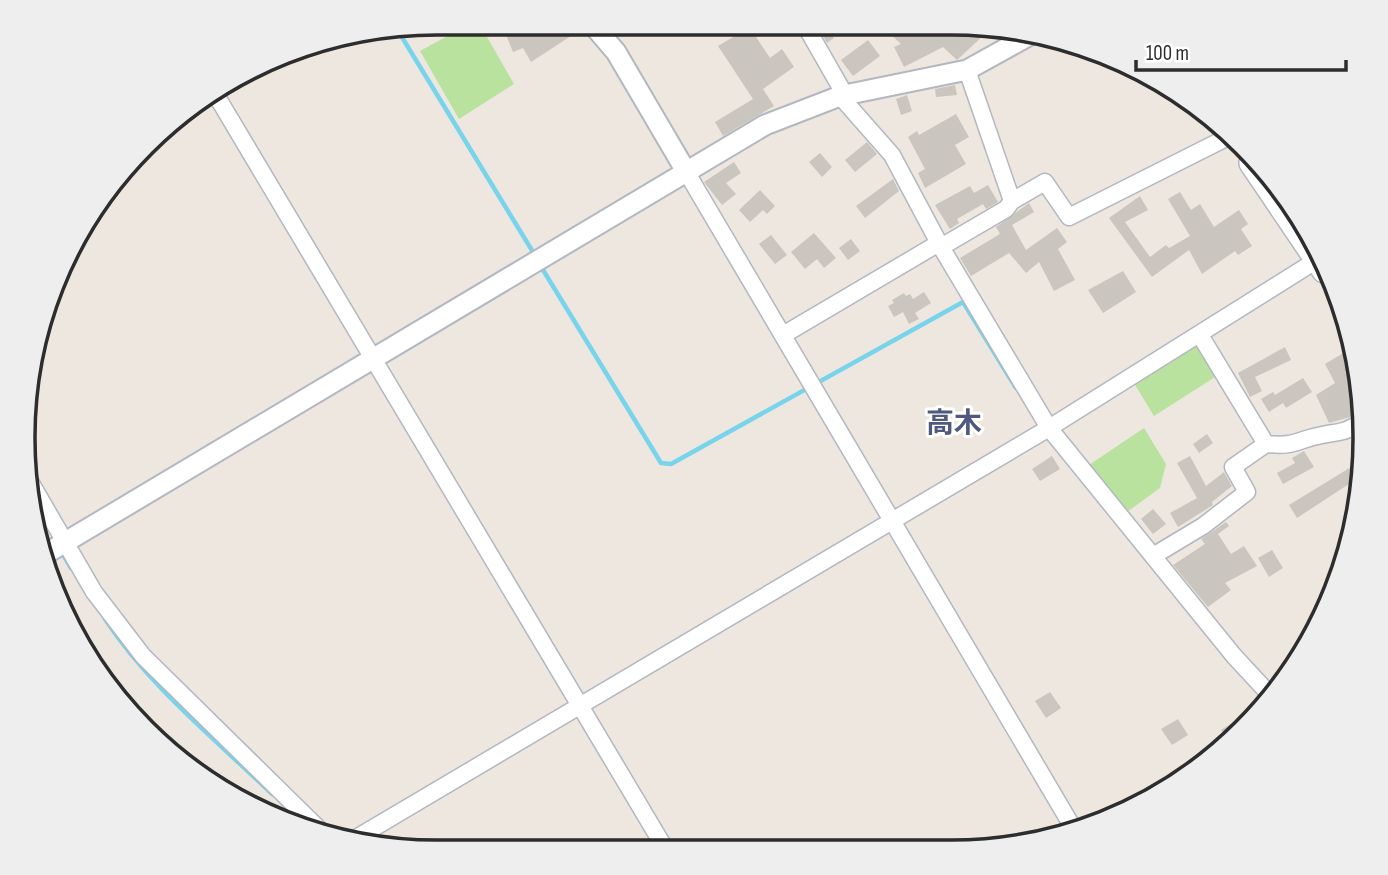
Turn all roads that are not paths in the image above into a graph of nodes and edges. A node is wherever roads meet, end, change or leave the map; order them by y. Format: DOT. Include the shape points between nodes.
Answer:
graph roads {
  1 [pos="608,35"];
  2 [pos="810,35"];
  3 [pos="1019,41"];
  4 [pos="967,70"];
  5 [pos="842,96"];
  6 [pos="220,99"];
  7 [pos="1222,140"];
  8 [pos="687,173"];
  9 [pos="1012,201"];
  10 [pos="940,245"];
  11 [pos="1314,266"];
  12 [pos="783,335"];
  13 [pos="1200,335"];
  14 [pos="373,358"];
  15 [pos="1353,427"];
  16 [pos="1049,428"];
  17 [pos="1266,443"];
  18 [pos="39,497"];
  19 [pos="893,520"];
  20 [pos="65,540"];
  21 [pos="51,550"];
  22 [pos="1153,556"];
  23 [pos="1265,689"];
  24 [pos="581,707"];
  25 [pos="310,820"];
  26 [pos="1070,822"];
  27 [pos="366,833"];
  28 [pos="660,840"];
  1 -- 8 [label="street"];
  2 -- 5 [label="street"];
  3 -- 4 [label="street"];
  4 -- 5 [label="street"];
  4 -- 9 [label="street"];
  5 -- 8 [label="street" via="765,125"];
  5 -- 10 [label="street" via="892,155"];
  6 -- 14 [label="street"];
  7 -- 9 [label="street" via="1069,217 1045,182"];
  8 -- 12 [label="street"];
  8 -- 14 [label="street"];
  9 -- 10 [label="street" via="1006,209"];
  10 -- 12 [label="street"];
  10 -- 16 [label="street"];
  11 -- 13 [label="street"];
  12 -- 19 [label="street"];
  13 -- 16 [label="street"];
  13 -- 17 [label="street"];
  14 -- 20 [label="street"];
  14 -- 24 [label="street"];
  15 -- 17 [label="street" via="1290,446"];
  16 -- 19 [label="street"];
  16 -- 22 [label="street"];
  17 -- 22 [label="street" via="1233,467 1247,492"];
  18 -- 20 [label="street"];
  19 -- 24 [label="street"];
  19 -- 26 [label="street"];
  20 -- 21 [label="street"];
  20 -- 25 [label="street" via="94,592 143,656"];
  22 -- 23 [label="street"];
  24 -- 27 [label="street"];
  24 -- 28 [label="street"];
}
